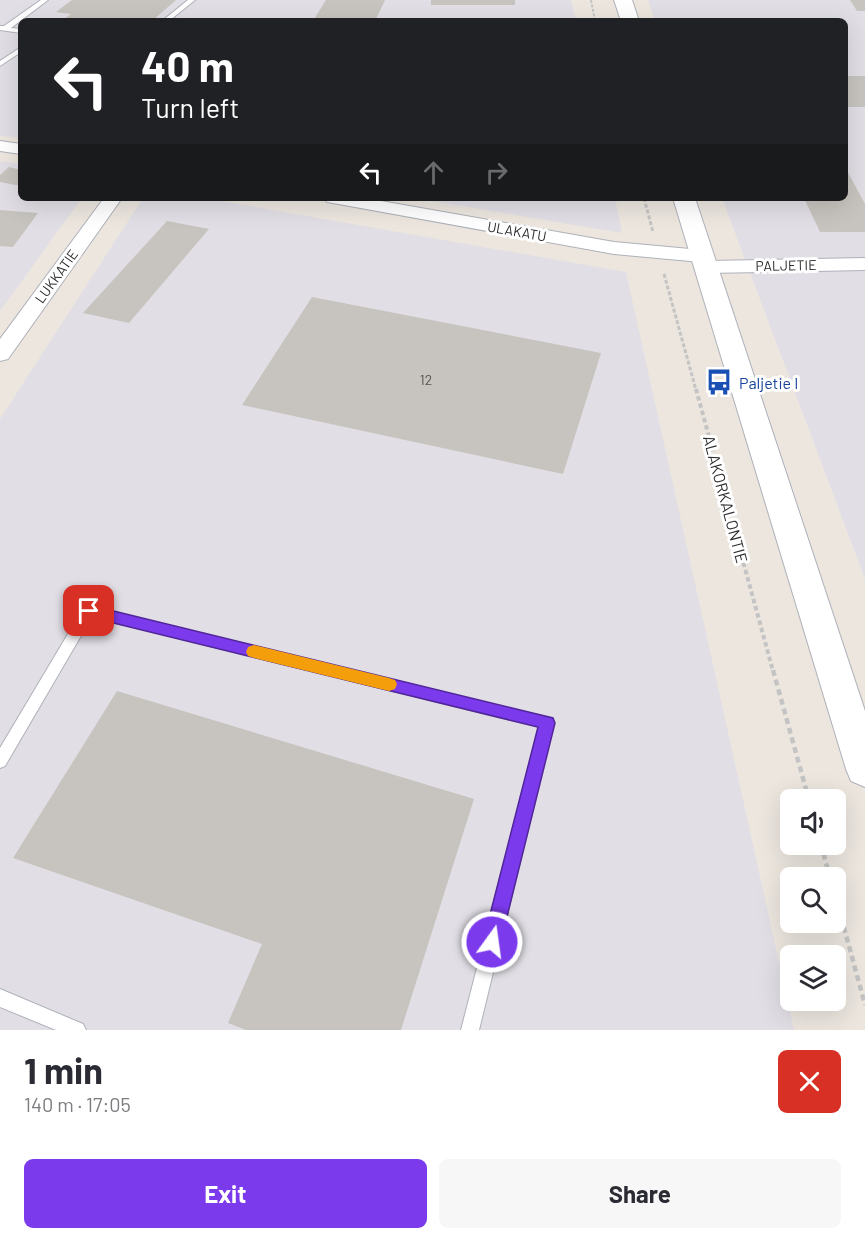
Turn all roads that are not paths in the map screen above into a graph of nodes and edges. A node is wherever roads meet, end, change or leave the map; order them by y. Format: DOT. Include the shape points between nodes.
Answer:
graph roads {
  1 [pos="45,0"];
  2 [pos="192,0"];
  3 [pos="623,0"];
  4 [pos="169,18"];
  5 [pos="629,18"];
  6 [pos="2,28"];
  7 [pos="18,31"];
  8 [pos="18,50"];
  9 [pos="0,64"];
  10 [pos="0,146"];
  11 [pos="18,149"];
  12 [pos="110,201"];
  13 [pos="350,201"];
  14 [pos="685,201"];
  15 [pos="704,261"];
  16 [pos="865,264"];
  17 [pos="0,354"];
  18 [pos="0,762"];
  19 [pos="865,769"];
  20 [pos="0,998"];
  21 [pos="77,1030"];
  22 [pos="470,1030"];
  1 -- 6 [label="lane"];
  2 -- 4 [label="lane"];
  3 -- 5 [label="street"];
  6 -- 7 [label="lane"];
  8 -- 9 [label="lane"];
  10 -- 11 [label="street"];
  12 -- 17 [label="street, LUKKATIE"];
  13 -- 15 [label="street, ULAKATU"];
  14 -- 15 [label="street"];
  15 -- 16 [label="street, PALJETIE"];
  15 -- 19 [label="street"];
  18 -- 22 [label="lane" via="89,611 547,723"];
  20 -- 21 [label="lane"];
}
